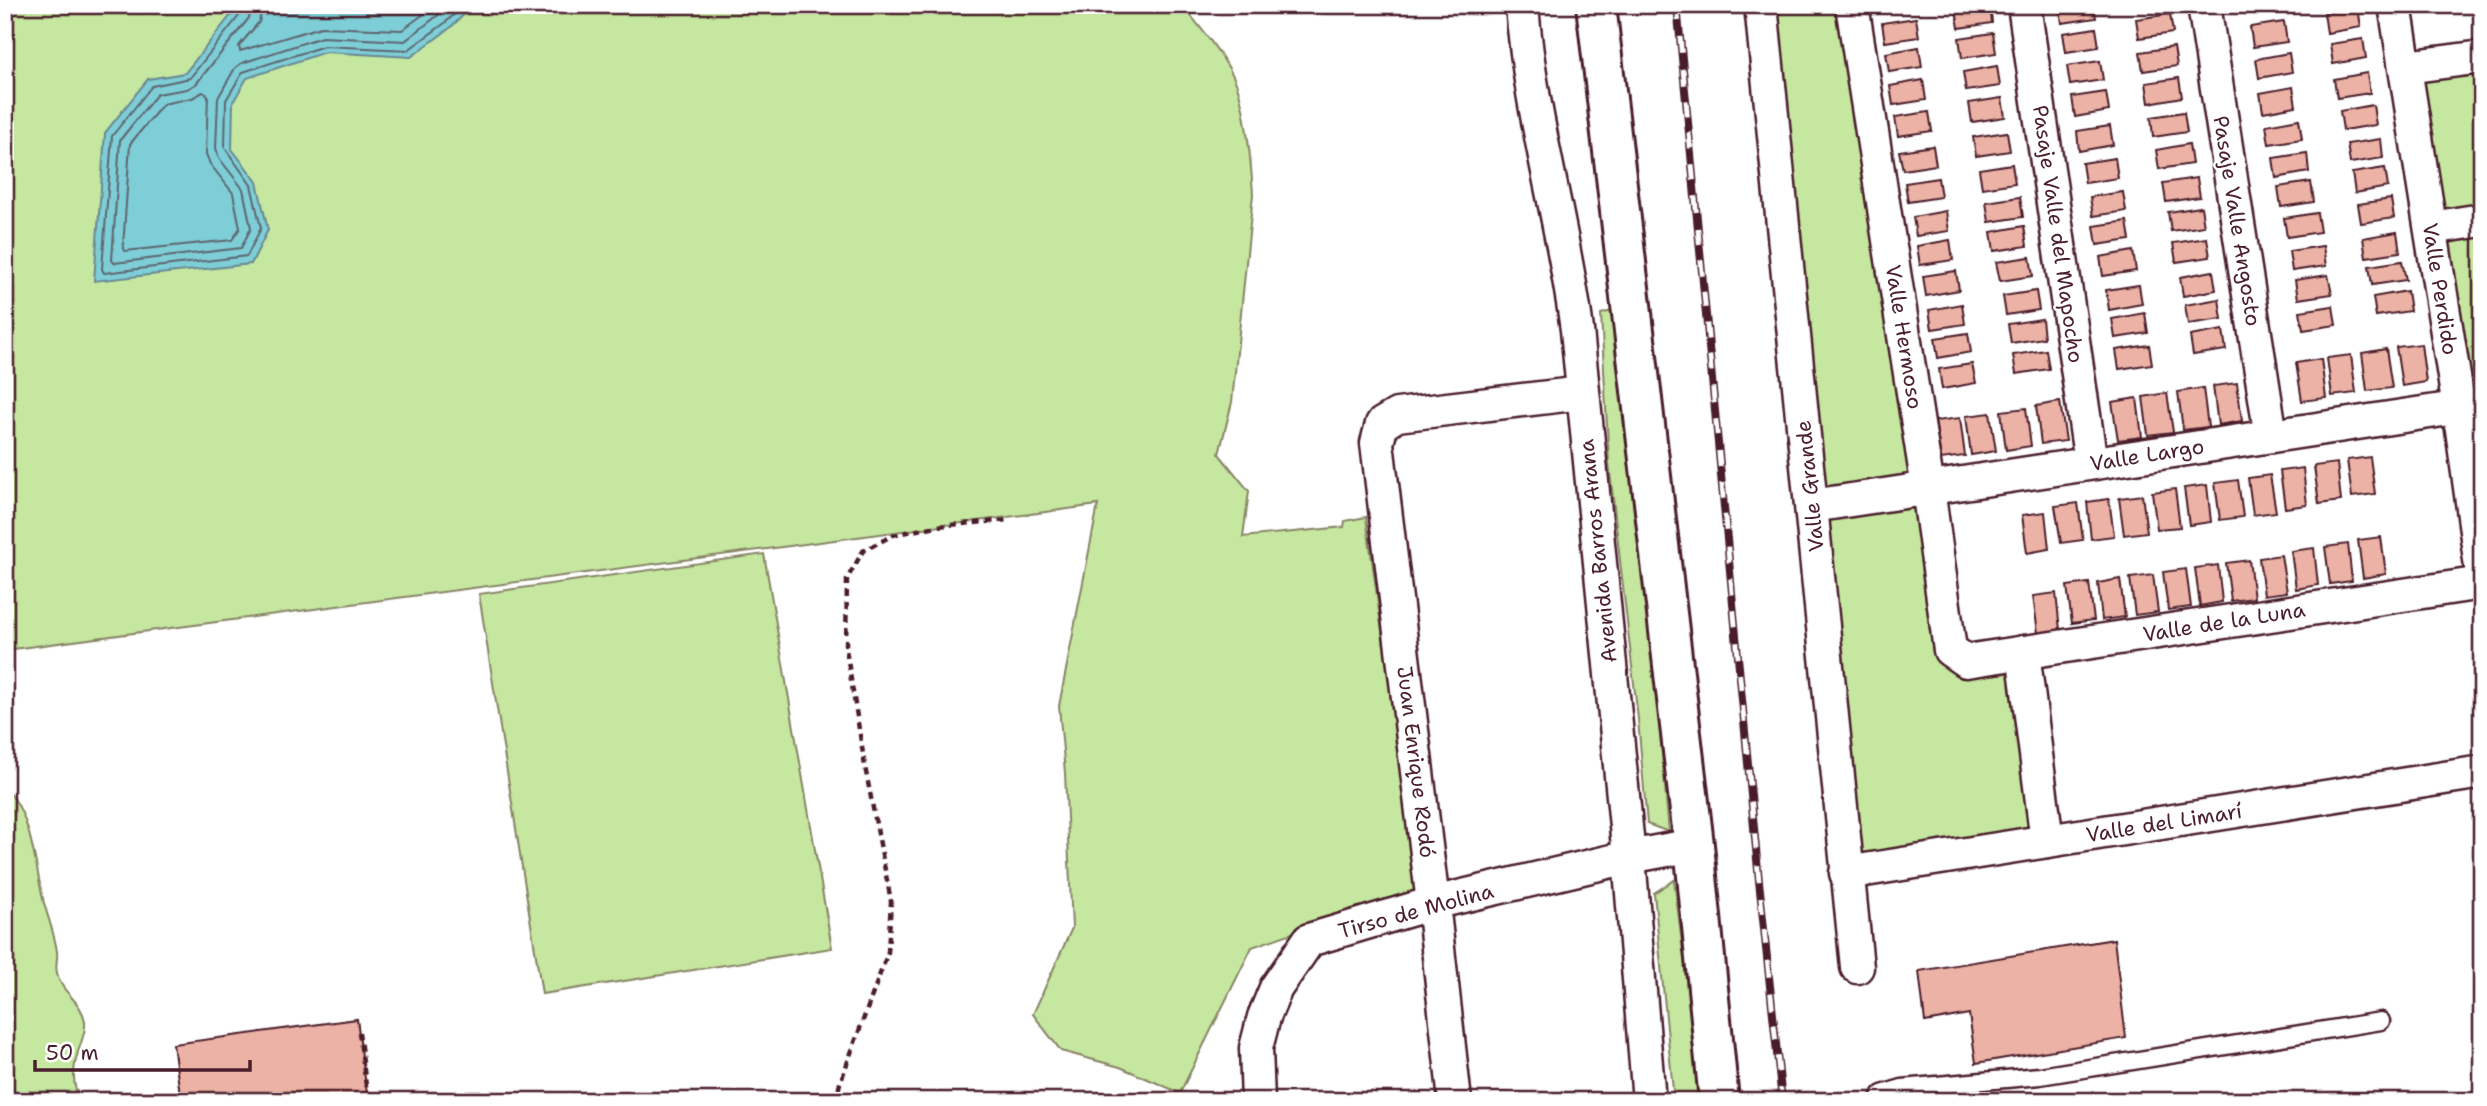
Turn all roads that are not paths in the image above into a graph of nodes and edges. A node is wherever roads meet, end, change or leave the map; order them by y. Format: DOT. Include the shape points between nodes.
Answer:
graph roads {
  1 [pos="1522,5"];
  2 [pos="1597,5"];
  3 [pos="1761,5"];
  4 [pos="1852,5"];
  5 [pos="2024,5"];
  6 [pos="2204,5"];
  7 [pos="2395,5"];
  8 [pos="2482,57"];
  9 [pos="2406,67"];
  10 [pos="2482,220"];
  11 [pos="2431,228"];
  12 [pos="1582,393"];
  13 [pos="2470,406"];
  14 [pos="2271,436"];
  15 [pos="2091,463"];
  16 [pos="1928,488"];
  17 [pos="1812,506"];
  18 [pos="2482,574"];
  19 [pos="2482,583"];
  20 [pos="2023,652"];
  21 [pos="1966,661"];
  22 [pos="2482,772"];
  23 [pos="2047,841"];
  24 [pos="1694,845"];
  25 [pos="1629,857"];
  26 [pos="1846,873"];
  27 [pos="1433,903"];
  28 [pos="1857,967"];
  29 [pos="2381,1021"];
  30 [pos="1258,1101"];
  31 [pos="1455,1101"];
  32 [pos="1648,1101"];
  33 [pos="1720,1101"];
  34 [pos="1877,1101"];
  1 -- 12 [label="street, Avenida Barros Arana" via="1544,151 1569,270"];
  2 -- 24 [label="main road"];
  3 -- 17 [label="street, Valle Grande"];
  4 -- 16 [label="street, Valle Hermoso"];
  5 -- 15 [label="street, Pasaje Valle del Mapocho"];
  6 -- 14 [label="street, Pasaje Valle Angosto"];
  7 -- 9 [label="street, Valle Perdido"];
  8 -- 9 [label="street"];
  9 -- 11 [label="street, Valle Perdido"];
  10 -- 11 [label="street"];
  11 -- 13 [label="street, Valle Perdido"];
  12 -- 25 [label="street, Avenida Barros Arana"];
  12 -- 27 [label="street, Juan Enrique Rodó" via="1397,415 1382,424 1377,443"];
  13 -- 14 [label="street, Valle Largo"];
  13 -- 18 [label="street, Valle Perdido"];
  14 -- 15 [label="street, Valle Largo"];
  15 -- 16 [label="street, Valle Largo"];
  16 -- 17 [label="street, Valle Largo"];
  16 -- 21 [label="street, Valle Hermoso" via="1950,650"];
  17 -- 26 [label="street, Valle Grande"];
  19 -- 20 [label="street, Valle de la Luna"];
  20 -- 21 [label="street, Valle de la Luna"];
  20 -- 23 [label="street"];
  22 -- 23 [label="street, Valle del Limarí"];
  23 -- 26 [label="street, Valle del Limarí"];
  24 -- 25 [label="street, Tirso de Molina"];
  24 -- 33 [label="main road"];
  25 -- 27 [label="street, Tirso de Molina"];
  25 -- 32 [label="street, Avenida Barros Arana"];
  26 -- 28 [label="street, Valle Grande"];
  27 -- 30 [label="street, Tirso de Molina" via="1309,940 1281,980 1264,1017 1256,1048"];
  27 -- 31 [label="street, Juan Enrique Rodó"];
  29 -- 34 [label="lane" via="2039,1076 1902,1088 1882,1094"];
}
